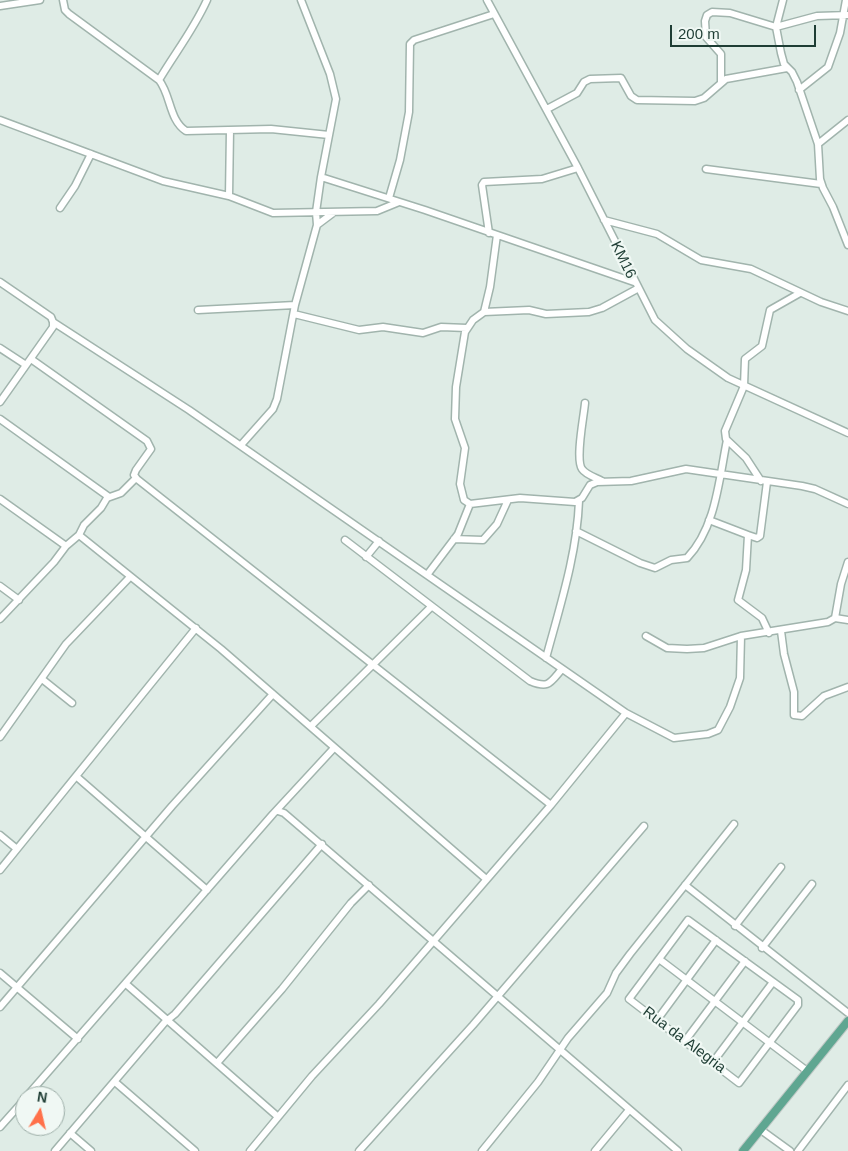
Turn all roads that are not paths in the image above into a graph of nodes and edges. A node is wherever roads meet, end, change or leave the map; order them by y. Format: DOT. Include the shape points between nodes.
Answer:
graph roads {
  1 [pos="40,0"];
  2 [pos="64,0"];
  3 [pos="208,0"];
  4 [pos="301,0"];
  5 [pos="487,0"];
  6 [pos="783,0"];
  7 [pos="846,0"];
  8 [pos="0,6"];
  9 [pos="494,14"];
  10 [pos="846,15"];
  11 [pos="776,26"];
  12 [pos="787,68"];
  13 [pos="159,80"];
  14 [pos="721,82"];
  15 [pos="799,90"];
  16 [pos="547,109"];
  17 [pos="0,120"];
  18 [pos="848,120"];
  19 [pos="230,130"];
  20 [pos="329,135"];
  21 [pos="818,144"];
  22 [pos="91,154"];
  23 [pos="578,168"];
  24 [pos="706,169"];
  25 [pos="321,177"];
  26 [pos="821,184"];
  27 [pos="229,196"];
  28 [pos="389,198"];
  29 [pos="399,202"];
  30 [pos="60,208"];
  31 [pos="316,212"];
  32 [pos="333,213"];
  33 [pos="604,220"];
  34 [pos="317,225"];
  35 [pos="489,233"];
  36 [pos="497,236"];
  37 [pos="847,242"];
  38 [pos="0,282"];
  39 [pos="635,286"];
  40 [pos="800,293"];
  41 [pos="295,305"];
  42 [pos="198,310"];
  43 [pos="848,311"];
  44 [pos="484,312"];
  45 [pos="294,314"];
  46 [pos="53,322"];
  47 [pos="467,328"];
  48 [pos="0,348"];
  49 [pos="31,359"];
  50 [pos="26,365"];
  51 [pos="744,386"];
  52 [pos="0,402"];
  53 [pos="585,403"];
  54 [pos="0,419"];
  55 [pos="848,433"];
  56 [pos="727,440"];
  57 [pos="241,446"];
  58 [pos="720,473"];
  59 [pos="136,478"];
  60 [pos="764,481"];
  61 [pos="604,482"];
  62 [pos="109,497"];
  63 [pos="0,499"];
  64 [pos="508,500"];
  65 [pos="579,500"];
  66 [pos="470,504"];
  67 [pos="848,504"];
  68 [pos="709,520"];
  69 [pos="576,532"];
  70 [pos="79,535"];
  71 [pos="748,535"];
  72 [pos="454,539"];
  73 [pos="345,540"];
  74 [pos="380,541"];
  75 [pos="66,546"];
  76 [pos="366,557"];
  77 [pos="848,562"];
  78 [pos="428,575"];
  79 [pos="130,577"];
  80 [pos="0,586"];
  81 [pos="19,600"];
  82 [pos="431,607"];
  83 [pos="835,618"];
  84 [pos="0,619"];
  85 [pos="848,620"];
  86 [pos="196,628"];
  87 [pos="781,631"];
  88 [pos="769,633"];
  89 [pos="646,636"];
  90 [pos="741,636"];
  91 [pos="546,658"];
  92 [pos="374,666"];
  93 [pos="562,669"];
  94 [pos="42,679"];
  95 [pos="848,687"];
  96 [pos="273,694"];
  97 [pos="72,703"];
  98 [pos="626,713"];
  99 [pos="310,726"];
  100 [pos="0,737"];
  101 [pos="334,748"];
  102 [pos="77,776"];
  103 [pos="551,805"];
  104 [pos="278,810"];
  105 [pos="734,824"];
  106 [pos="644,826"];
  107 [pos="0,835"];
  108 [pos="146,836"];
  109 [pos="322,844"];
  110 [pos="17,849"];
  111 [pos="781,867"];
  112 [pos="0,870"];
  113 [pos="486,878"];
  114 [pos="812,884"];
  115 [pos="685,885"];
  116 [pos="369,886"];
  117 [pos="207,890"];
  118 [pos="735,926"];
  119 [pos="716,940"];
  120 [pos="433,942"];
  121 [pos="762,948"];
  122 [pos="659,959"];
  123 [pos="744,961"];
  124 [pos="0,972"];
  125 [pos="687,980"];
  126 [pos="773,982"];
  127 [pos="126,984"];
  128 [pos="17,987"];
  129 [pos="497,998"];
  130 [pos="715,1001"];
  131 [pos="0,1007"];
  132 [pos="848,1013"];
  133 [pos="168,1019"];
  134 [pos="657,1020"];
  135 [pos="848,1021"];
  136 [pos="743,1023"];
  137 [pos="78,1039"];
  138 [pos="685,1041"];
  139 [pos="770,1042"];
  140 [pos="560,1050"];
  141 [pos="713,1062"];
  142 [pos="218,1063"];
  143 [pos="807,1071"];
  144 [pos="115,1082"];
  145 [pos="848,1085"];
  146 [pos="36,1086"];
  147 [pos="15,1110"];
  148 [pos="629,1110"];
  149 [pos="277,1116"];
  150 [pos="0,1127"];
  151 [pos="761,1130"];
  152 [pos="70,1133"];
  153 [pos="54,1151"];
  154 [pos="91,1151"];
  155 [pos="195,1151"];
  156 [pos="250,1151"];
  157 [pos="359,1151"];
  158 [pos="482,1151"];
  159 [pos="595,1151"];
  160 [pos="678,1151"];
  161 [pos="743,1151"];
  162 [pos="790,1151"];
  163 [pos="798,1151"];
  1 -- 8 [label="street"];
  2 -- 13 [label="street" via="69,14"];
  3 -- 13 [label="street" via="190,36 172,57"];
  4 -- 20 [label="street" via="334,92"];
  5 -- 9 [label="street, KM16"];
  6 -- 11 [label="street"];
  7 -- 10 [label="street"];
  9 -- 16 [label="street, KM16"];
  9 -- 28 [label="street" via="410,44 409,112"];
  10 -- 11 [label="street" via="817,16"];
  10 -- 15 [label="street" via="828,67"];
  11 -- 12 [label="street" via="780,53"];
  11 -- 14 [label="street" via="724,12 707,15 704,21 706,37 721,54"];
  12 -- 14 [label="street"];
  12 -- 15 [label="street"];
  13 -- 19 [label="street" via="183,129"];
  14 -- 16 [label="street" via="701,100 655,101 633,98 621,78 590,79 584,82 578,93"];
  15 -- 21 [label="street"];
  16 -- 23 [label="street, KM16"];
  17 -- 22 [label="street"];
  18 -- 21 [label="street"];
  19 -- 20 [label="street" via="284,129"];
  19 -- 27 [label="street"];
  20 -- 25 [label="street"];
  21 -- 26 [label="street"];
  22 -- 27 [label="street" via="163,181"];
  22 -- 30 [label="street"];
  23 -- 33 [label="street, KM16"];
  23 -- 35 [label="street" via="542,179 484,182"];
  24 -- 26 [label="street"];
  25 -- 28 [label="street"];
  25 -- 31 [label="street"];
  26 -- 37 [label="street"];
  27 -- 31 [label="street" via="273,213"];
  28 -- 29 [label="street"];
  29 -- 32 [label="street" via="380,211"];
  29 -- 35 [label="street"];
  31 -- 32 [label="street"];
  31 -- 34 [label="street"];
  32 -- 34 [label="street"];
  33 -- 39 [label="street, KM16"];
  33 -- 40 [label="street" via="657,234 698,259 751,269"];
  34 -- 41 [label="street"];
  35 -- 36 [label="street"];
  36 -- 39 [label="street"];
  36 -- 44 [label="street"];
  38 -- 46 [label="street" via="51,317"];
  39 -- 44 [label="street" via="602,308 590,312"];
  39 -- 51 [label="street, KM16" via="663,330 728,378"];
  40 -- 43 [label="street"];
  40 -- 51 [label="street" via="770,310 762,346 745,360"];
  41 -- 42 [label="street"];
  41 -- 45 [label="street"];
  44 -- 47 [label="street"];
  45 -- 47 [label="street" via="359,330 383,327 424,333 441,326"];
  45 -- 57 [label="street" via="275,404"];
  46 -- 49 [label="street" via="53,327"];
  46 -- 57 [label="street"];
  47 -- 66 [label="street" via="457,377 455,419 465,448 460,491"];
  48 -- 50 [label="street"];
  49 -- 50 [label="street"];
  49 -- 59 [label="street" via="147,441 151,449 136,470"];
  50 -- 52 [label="street"];
  51 -- 55 [label="street, KM16"];
  51 -- 56 [label="street" via="725,432"];
  53 -- 61 [label="street" via="581,466"];
  54 -- 62 [label="street"];
  56 -- 58 [label="street"];
  56 -- 60 [label="street"];
  57 -- 74 [label="street"];
  58 -- 60 [label="street"];
  58 -- 61 [label="street" via="686,469 631,481"];
  58 -- 68 [label="street"];
  59 -- 62 [label="street" via="121,493"];
  59 -- 92 [label="street"];
  60 -- 67 [label="street" via="815,489"];
  60 -- 71 [label="street" via="760,536"];
  61 -- 65 [label="street" via="590,485"];
  62 -- 70 [label="street"];
  63 -- 75 [label="street"];
  64 -- 65 [label="street"];
  64 -- 66 [label="street"];
  64 -- 72 [label="street" via="497,524 483,540"];
  65 -- 69 [label="street"];
  66 -- 72 [label="street"];
  68 -- 69 [label="street" via="688,558 671,560 655,568"];
  68 -- 71 [label="street"];
  69 -- 91 [label="street"];
  70 -- 75 [label="street"];
  70 -- 79 [label="street"];
  71 -- 88 [label="street" via="746,572 738,600 762,618"];
  72 -- 78 [label="street"];
  73 -- 76 [label="street"];
  74 -- 76 [label="street"];
  74 -- 78 [label="street"];
  75 -- 81 [label="street"];
  76 -- 82 [label="street"];
  77 -- 83 [label="street"];
  78 -- 91 [label="street"];
  79 -- 86 [label="street"];
  79 -- 94 [label="street" via="66,644"];
  80 -- 81 [label="street"];
  81 -- 84 [label="street"];
  82 -- 92 [label="street"];
  82 -- 93 [label="street" via="530,681 548,684"];
  83 -- 85 [label="street"];
  83 -- 87 [label="street" via="814,626"];
  86 -- 96 [label="street"];
  86 -- 102 [label="street"];
  87 -- 88 [label="street"];
  87 -- 95 [label="street" via="794,692 794,716 802,716 824,696"];
  88 -- 90 [label="street"];
  89 -- 90 [label="street" via="675,649 704,648"];
  90 -- 98 [label="street" via="740,678 718,730 674,738"];
  91 -- 93 [label="street"];
  92 -- 99 [label="street"];
  92 -- 103 [label="street"];
  93 -- 98 [label="street"];
  94 -- 97 [label="street"];
  94 -- 100 [label="street"];
  96 -- 99 [label="street"];
  96 -- 108 [label="street"];
  98 -- 103 [label="street"];
  99 -- 101 [label="street"];
  101 -- 104 [label="street"];
  101 -- 113 [label="street"];
  102 -- 108 [label="street"];
  102 -- 110 [label="street"];
  103 -- 113 [label="street"];
  104 -- 109 [label="street"];
  104 -- 117 [label="street"];
  105 -- 115 [label="street"];
  106 -- 129 [label="street"];
  107 -- 110 [label="street"];
  108 -- 117 [label="street"];
  108 -- 128 [label="street"];
  109 -- 116 [label="street"];
  109 -- 133 [label="street"];
  110 -- 112 [label="street"];
  111 -- 118 [label="street"];
  113 -- 120 [label="street"];
  114 -- 121 [label="street"];
  115 -- 118 [label="street"];
  115 -- 140 [label="street" via="616,973 607,993"];
  116 -- 120 [label="street"];
  116 -- 142 [label="street"];
  117 -- 127 [label="street"];
  118 -- 121 [label="street"];
  119 -- 122 [label="street" via="688,920"];
  119 -- 123 [label="street"];
  119 -- 125 [label="street"];
  120 -- 129 [label="street"];
  120 -- 149 [label="street"];
  121 -- 132 [label="street"];
  122 -- 125 [label="street"];
  122 -- 134 [label="street, Rua da Alegria" via="629,999"];
  123 -- 126 [label="street"];
  123 -- 130 [label="street"];
  124 -- 128 [label="street"];
  125 -- 130 [label="street"];
  125 -- 134 [label="street"];
  126 -- 136 [label="street"];
  126 -- 139 [label="street" via="798,1003"];
  127 -- 133 [label="street"];
  127 -- 137 [label="street"];
  128 -- 131 [label="street"];
  128 -- 137 [label="street"];
  129 -- 140 [label="street"];
  129 -- 157 [label="street"];
  130 -- 136 [label="street"];
  130 -- 138 [label="street"];
  133 -- 142 [label="street"];
  133 -- 144 [label="street"];
  134 -- 138 [label="street, Rua da Alegria"];
  135 -- 143 [label="main road"];
  136 -- 139 [label="street"];
  136 -- 141 [label="street"];
  137 -- 146 [label="street"];
  138 -- 141 [label="street, Rua da Alegria"];
  139 -- 141 [label="street, Rua da Alegria" via="740,1083"];
  139 -- 143 [label="street"];
  140 -- 148 [label="street"];
  140 -- 158 [label="street"];
  142 -- 149 [label="street"];
  143 -- 151 [label="main road"];
  144 -- 152 [label="street"];
  144 -- 155 [label="street"];
  145 -- 163 [label="street"];
  147 -- 150 [label="street"];
  148 -- 159 [label="street"];
  148 -- 160 [label="street"];
  149 -- 156 [label="street"];
  151 -- 161 [label="main road"];
  151 -- 162 [label="street"];
  152 -- 153 [label="street"];
  152 -- 154 [label="street"];
}
